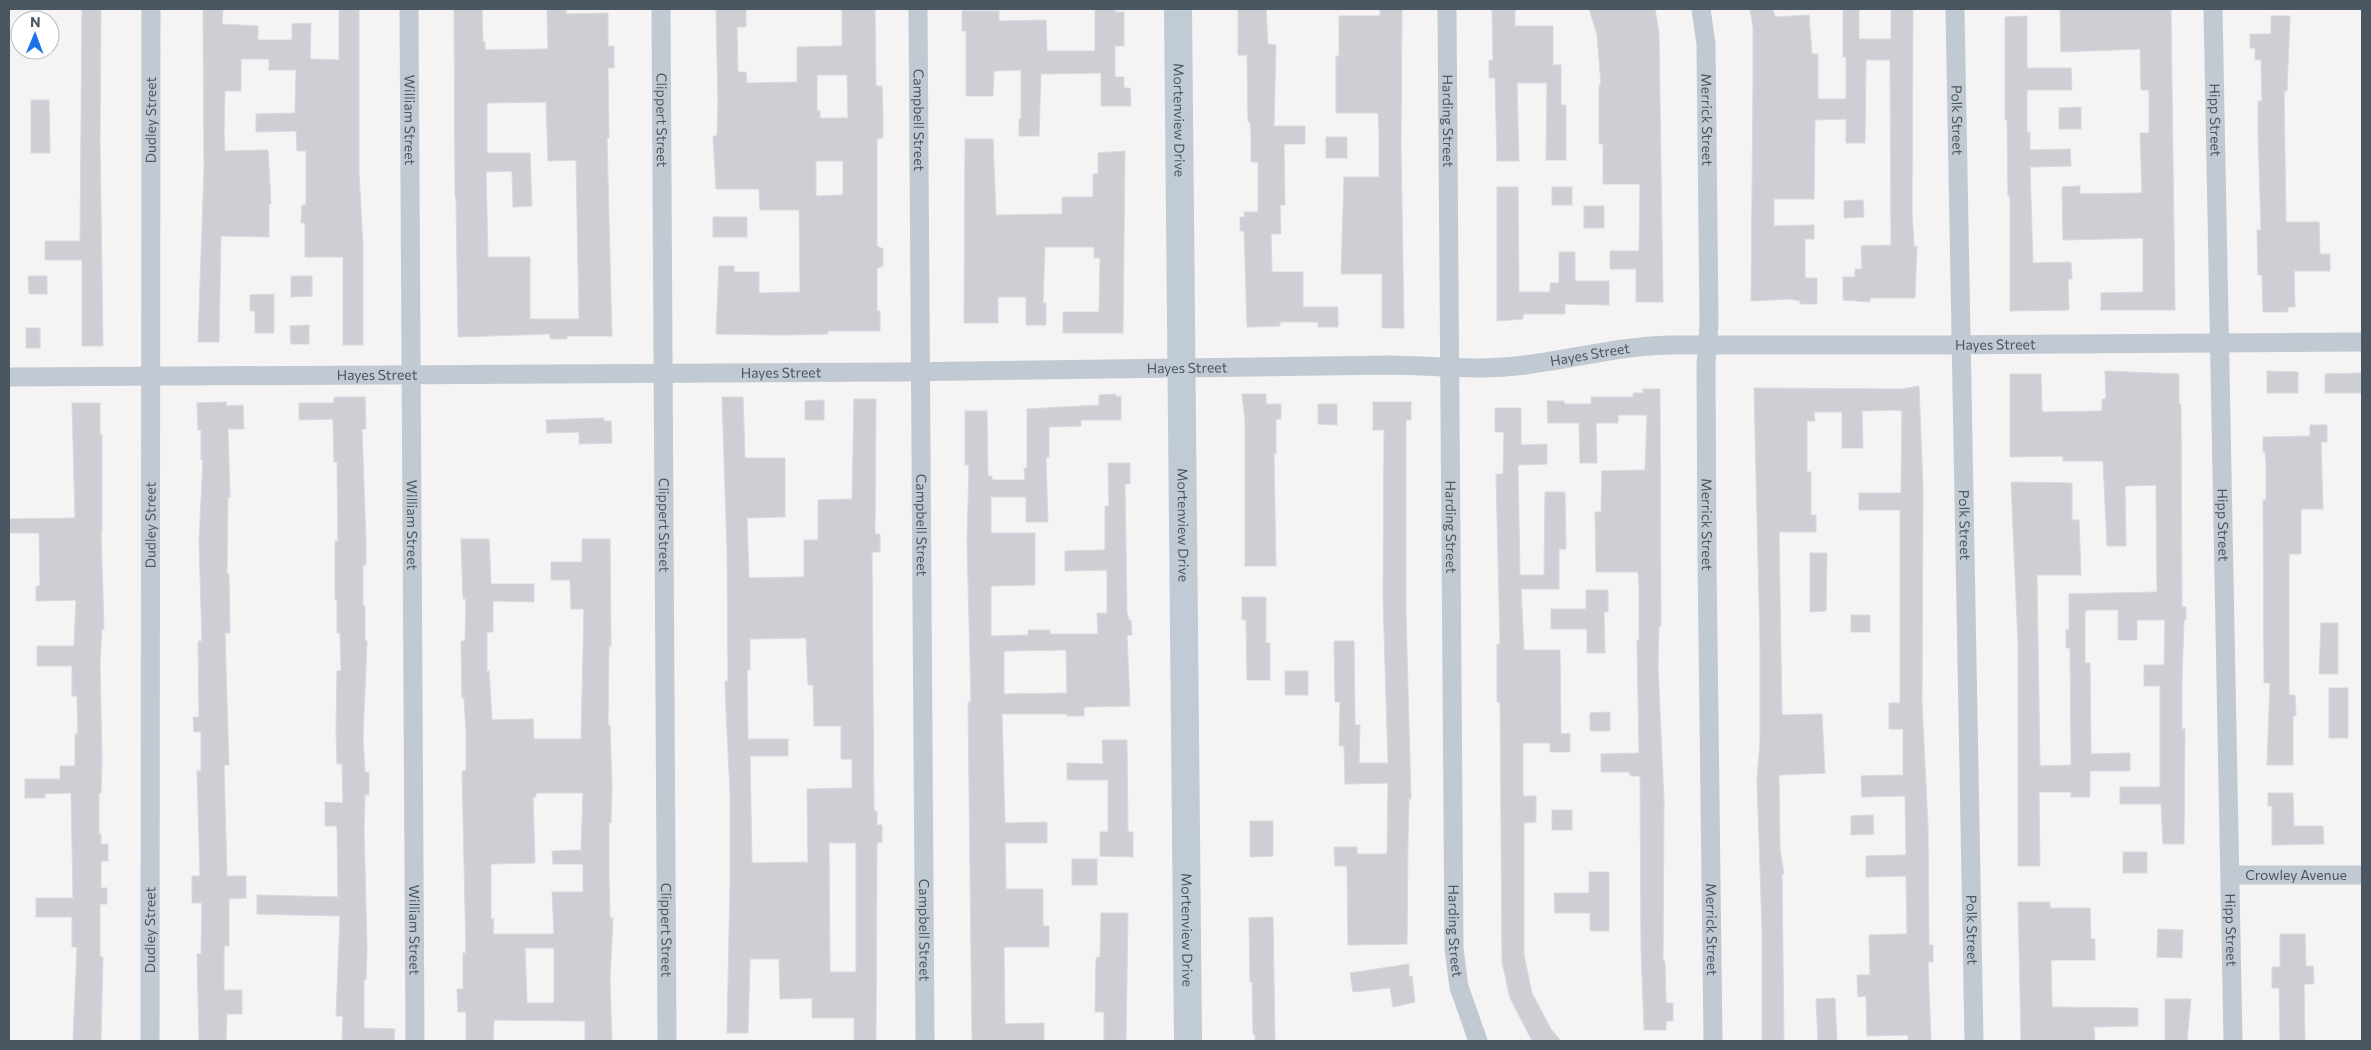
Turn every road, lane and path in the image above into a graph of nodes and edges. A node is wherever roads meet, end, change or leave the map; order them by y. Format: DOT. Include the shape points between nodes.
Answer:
graph roads {
  1 [pos="151,9"];
  2 [pos="409,9"];
  3 [pos="661,9"];
  4 [pos="918,9"];
  5 [pos="1178,9"];
  6 [pos="1447,9"];
  7 [pos="1701,9"];
  8 [pos="1955,9"];
  9 [pos="2214,9"];
  10 [pos="2362,342"];
  11 [pos="2220,343"];
  12 [pos="1707,345"];
  13 [pos="1962,345"];
  14 [pos="1448,367"];
  15 [pos="1182,370"];
  16 [pos="920,372"];
  17 [pos="663,374"];
  18 [pos="411,375"];
  19 [pos="150,376"];
  20 [pos="9,377"];
  21 [pos="2231,875"];
  22 [pos="2362,875"];
  23 [pos="150,1041"];
  24 [pos="416,1041"];
  25 [pos="667,1041"];
  26 [pos="925,1041"];
  27 [pos="1188,1041"];
  28 [pos="1478,1041"];
  29 [pos="1713,1041"];
  30 [pos="1974,1041"];
  31 [pos="2233,1041"];
  1 -- 19 [label="street, Dudley Street"];
  2 -- 18 [label="street, William Street"];
  3 -- 17 [label="street, Clippert Street"];
  4 -- 16 [label="street, Campbell Street"];
  5 -- 15 [label="street, Mortenview Drive"];
  6 -- 14 [label="street, Harding Street"];
  7 -- 12 [label="street, Merrick Street" via="1706,44"];
  8 -- 13 [label="street, Polk Street"];
  9 -- 11 [label="street, Hipp Street"];
  10 -- 11 [label="street, Hayes Street"];
  11 -- 13 [label="street, Hayes Street"];
  11 -- 21 [label="street, Hipp Street"];
  12 -- 13 [label="street, Hayes Street"];
  12 -- 14 [label="street, Hayes Street" via="1651,345 1524,365"];
  12 -- 29 [label="street, Merrick Street"];
  13 -- 30 [label="street, Polk Street"];
  14 -- 15 [label="street, Hayes Street"];
  14 -- 28 [label="street, Harding Street" via="1454,949 1459,987"];
  15 -- 16 [label="street, Hayes Street"];
  15 -- 27 [label="street, Mortenview Drive"];
  16 -- 17 [label="street, Hayes Street"];
  16 -- 26 [label="street, Campbell Street"];
  17 -- 18 [label="street, Hayes Street"];
  17 -- 25 [label="street, Clippert Street"];
  18 -- 19 [label="street, Hayes Street"];
  18 -- 24 [label="street, William Street"];
  19 -- 20 [label="street, Hayes Street"];
  19 -- 23 [label="street, Dudley Street"];
  21 -- 22 [label="street, Crowley Avenue"];
  21 -- 31 [label="street, Hipp Street"];
}
